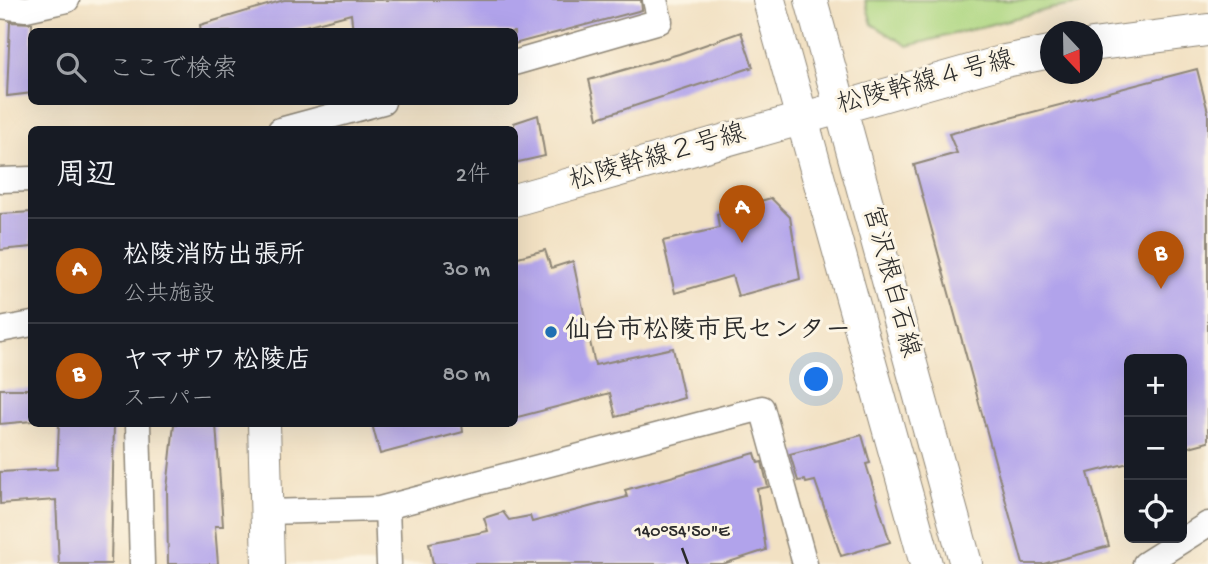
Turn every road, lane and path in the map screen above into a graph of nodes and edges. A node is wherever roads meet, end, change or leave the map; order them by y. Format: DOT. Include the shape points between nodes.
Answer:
graph roads {
  1 [pos="67,0"];
  2 [pos="655,0"];
  3 [pos="769,0"];
  4 [pos="811,0"];
  5 [pos="0,6"];
  6 [pos="1208,30"];
  7 [pos="1103,44"];
  8 [pos="1040,54"];
  9 [pos="518,62"];
  10 [pos="372,105"];
  11 [pos="840,107"];
  12 [pos="802,118"];
  13 [pos="295,126"];
  14 [pos="28,179"];
  15 [pos="0,180"];
  16 [pos="518,199"];
  17 [pos="28,325"];
  18 [pos="0,330"];
  19 [pos="138,427"];
  20 [pos="264,427"];
  21 [pos="387,507"];
  22 [pos="267,512"];
  23 [pos="1208,524"];
  24 [pos="801,563"];
  25 [pos="142,564"];
  26 [pos="268,564"];
  27 [pos="389,564"];
  28 [pos="926,564"];
  29 [pos="966,564"];
  30 [pos="1145,564"];
  1 -- 5 [label="street" via="26,9"];
  2 -- 9 [label="street" via="660,21"];
  3 -- 12 [label="street"];
  4 -- 11 [label="street, 宮沢根白石線"];
  6 -- 7 [label="street"];
  8 -- 11 [label="street, 松陵幹線４号線"];
  10 -- 13 [label="street"];
  11 -- 12 [label="street, 松陵幹線４号線"];
  11 -- 29 [label="street, 宮沢根白石線"];
  12 -- 16 [label="street, 松陵幹線２号線"];
  12 -- 28 [label="street"];
  14 -- 15 [label="street"];
  17 -- 18 [label="street"];
  19 -- 25 [label="street"];
  20 -- 22 [label="street"];
  21 -- 22 [label="street"];
  21 -- 24 [label="street" via="762,408"];
  21 -- 27 [label="street"];
  22 -- 26 [label="street"];
  23 -- 30 [label="street"];
}
